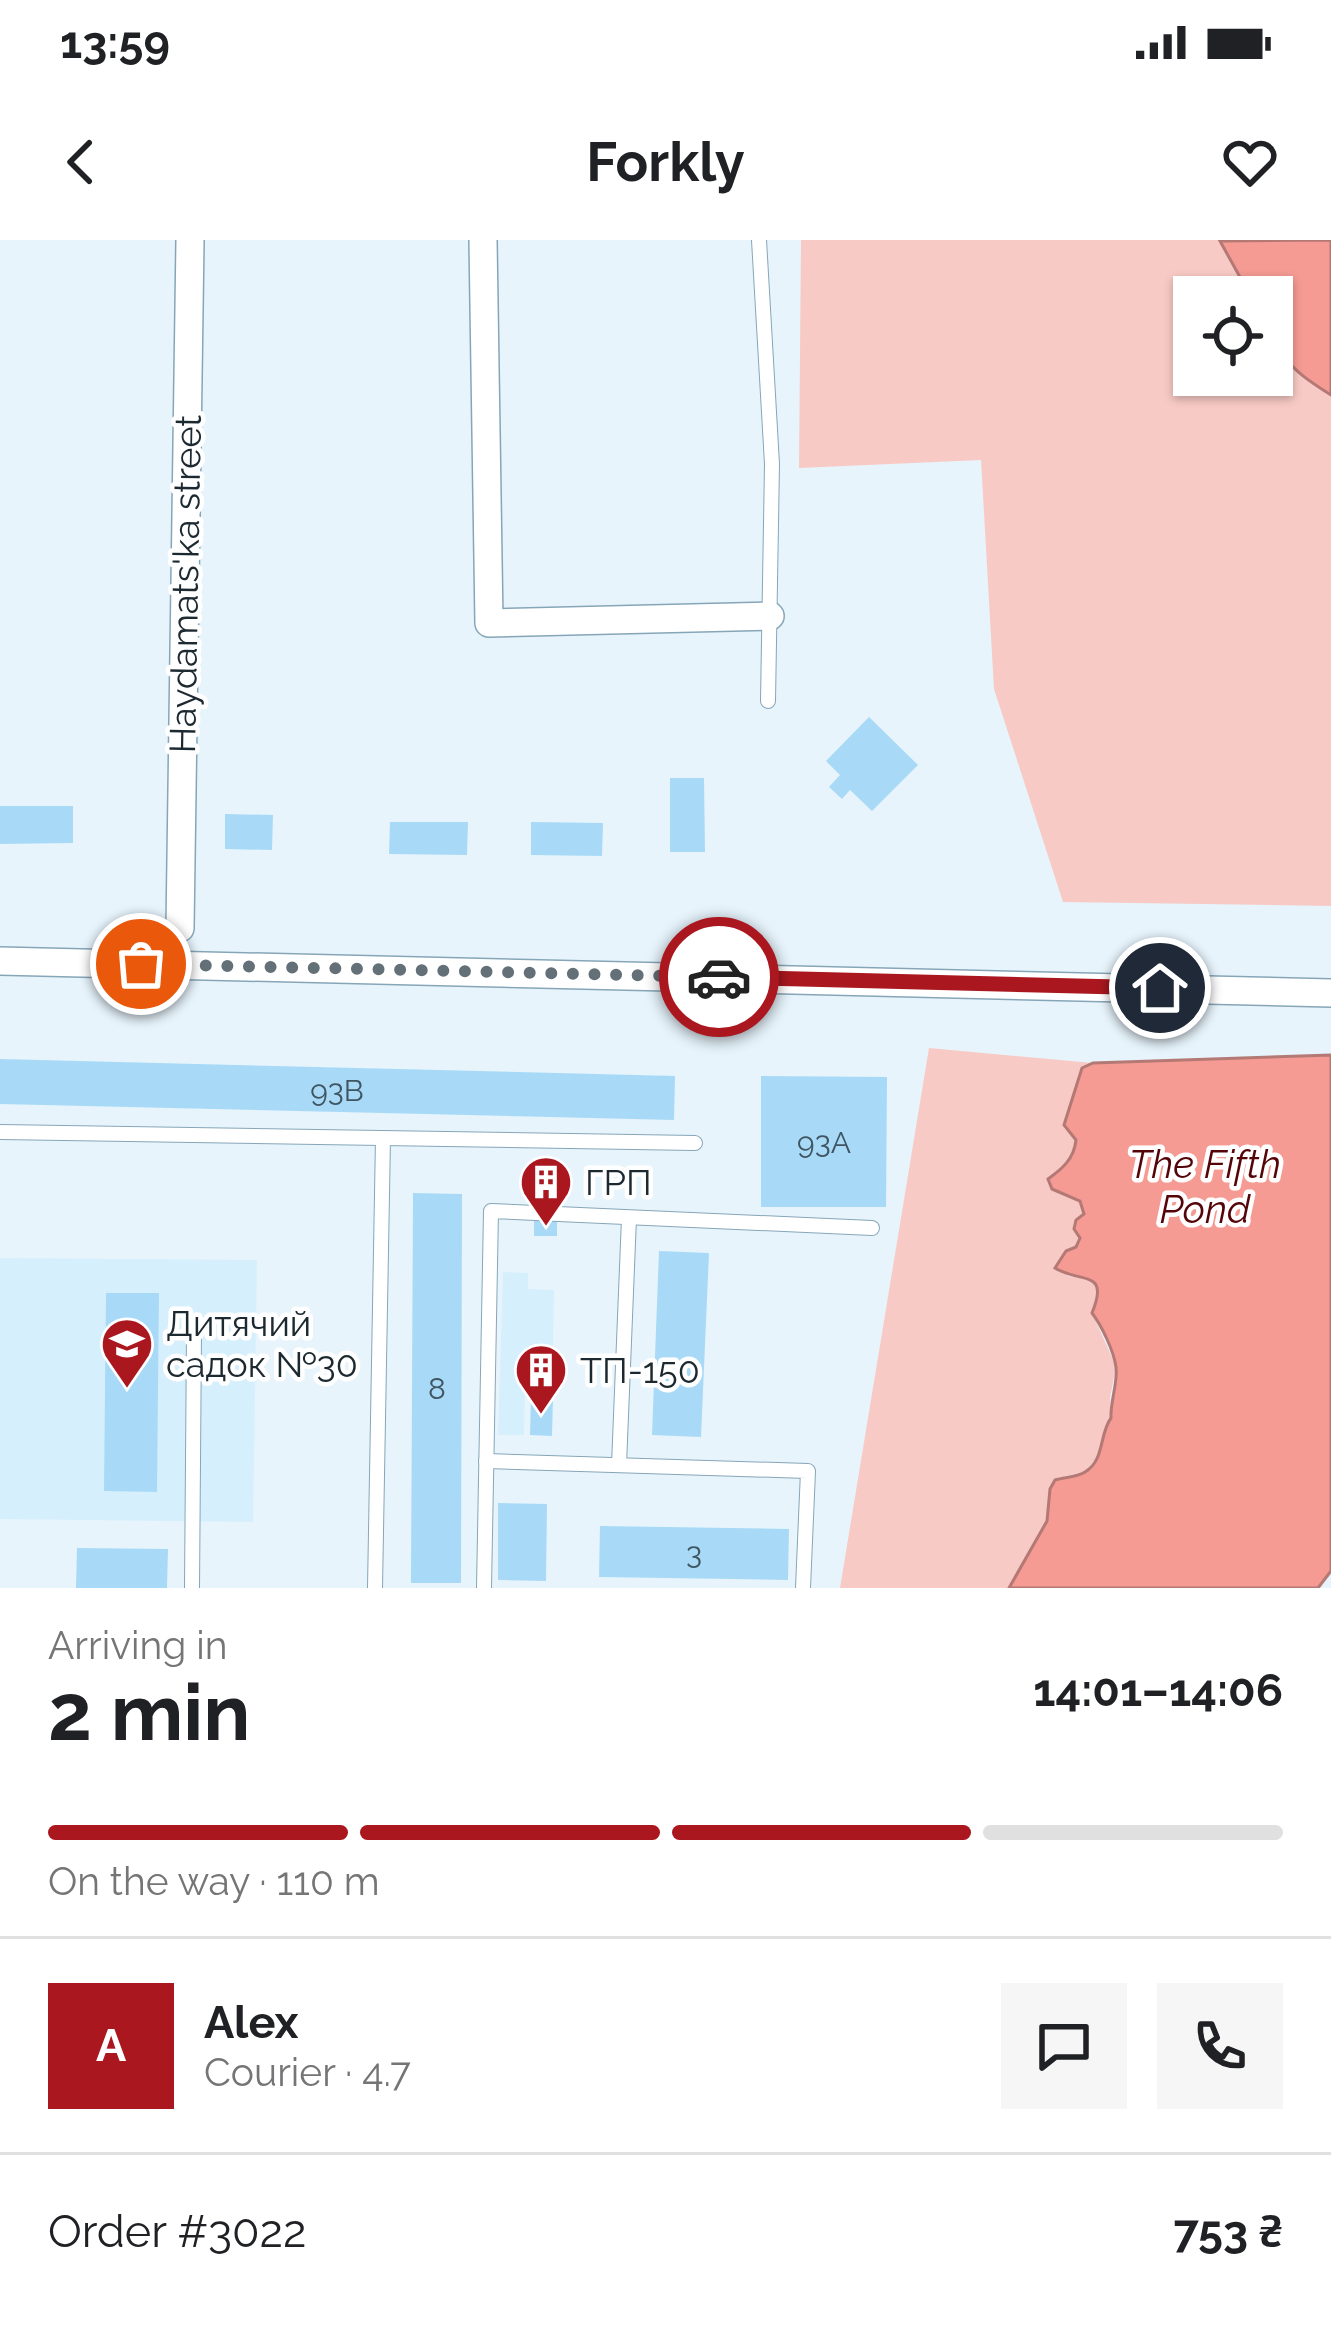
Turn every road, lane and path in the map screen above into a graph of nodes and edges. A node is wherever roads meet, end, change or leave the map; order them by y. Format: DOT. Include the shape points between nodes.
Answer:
graph roads {
  1 [pos="190,240"];
  2 [pos="484,240"];
  3 [pos="759,240"];
  4 [pos="770,616"];
  5 [pos="768,701"];
  6 [pos="180,928"];
  7 [pos="0,961"];
  8 [pos="1331,993"];
  9 [pos="0,1132"];
  10 [pos="383,1138"];
  11 [pos="695,1143"];
  12 [pos="628,1218"];
  13 [pos="872,1228"];
  14 [pos="194,1334"];
  15 [pos="486,1461"];
  16 [pos="619,1466"];
  17 [pos="192,1588"];
  18 [pos="375,1588"];
  19 [pos="484,1588"];
  20 [pos="803,1588"];
  1 -- 6 [label="street, Haydamats'ka street"];
  2 -- 4 [label="street" via="490,623"];
  3 -- 4 [label="lane" via="772,464"];
  4 -- 5 [label="lane"];
  7 -- 8 [label="street"];
  9 -- 10 [label="lane"];
  10 -- 11 [label="lane"];
  10 -- 18 [label="lane"];
  12 -- 13 [label="lane"];
  12 -- 15 [label="lane" via="491,1211"];
  12 -- 16 [label="lane"];
  14 -- 17 [label="lane"];
  15 -- 16 [label="lane"];
  15 -- 19 [label="lane"];
  16 -- 20 [label="lane" via="808,1472"];
}
